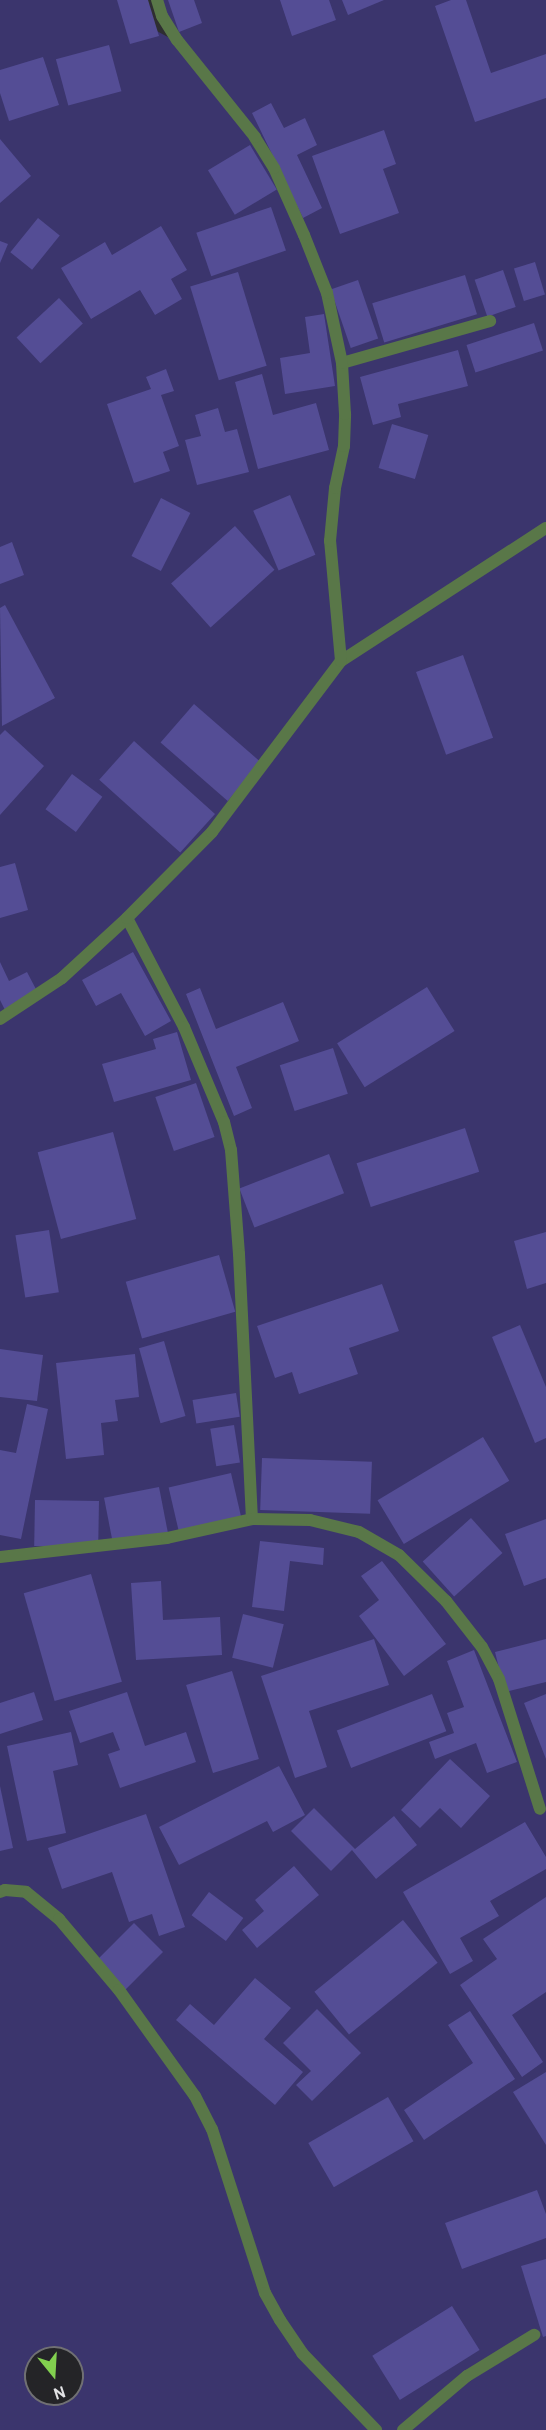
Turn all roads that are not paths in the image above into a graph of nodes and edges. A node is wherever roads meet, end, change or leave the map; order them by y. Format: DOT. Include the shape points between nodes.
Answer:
graph roads {
  1 [pos="157,0"];
  2 [pos="490,321"];
  3 [pos="342,363"];
  4 [pos="546,528"];
  5 [pos="341,662"];
  6 [pos="127,918"];
  7 [pos="0,1019"];
  8 [pos="252,1519"];
  9 [pos="0,1557"];
  10 [pos="540,1809"];
  11 [pos="0,1892"];
  12 [pos="534,2336"];
  13 [pos="376,2430"];
  14 [pos="403,2430"];
  1 -- 3 [label="street" via="177,40 255,137 274,168 327,293"];
  2 -- 3 [label="street"];
  3 -- 5 [label="street" via="344,446 330,541"];
  4 -- 5 [label="street"];
  5 -- 6 [label="street" via="212,832"];
  6 -- 7 [label="street" via="62,978"];
  6 -- 8 [label="street" via="184,1027 224,1122 231,1150"];
  8 -- 9 [label="street" via="167,1538"];
  8 -- 10 [label="street" via="310,1520 359,1532 388,1547 413,1568 471,1632 490,1660"];
  11 -- 13 [label="street" via="26,1892 59,1919 119,1990 195,2096 212,2129 265,2293 302,2353"];
  12 -- 14 [label="street" via="467,2376"];
}
